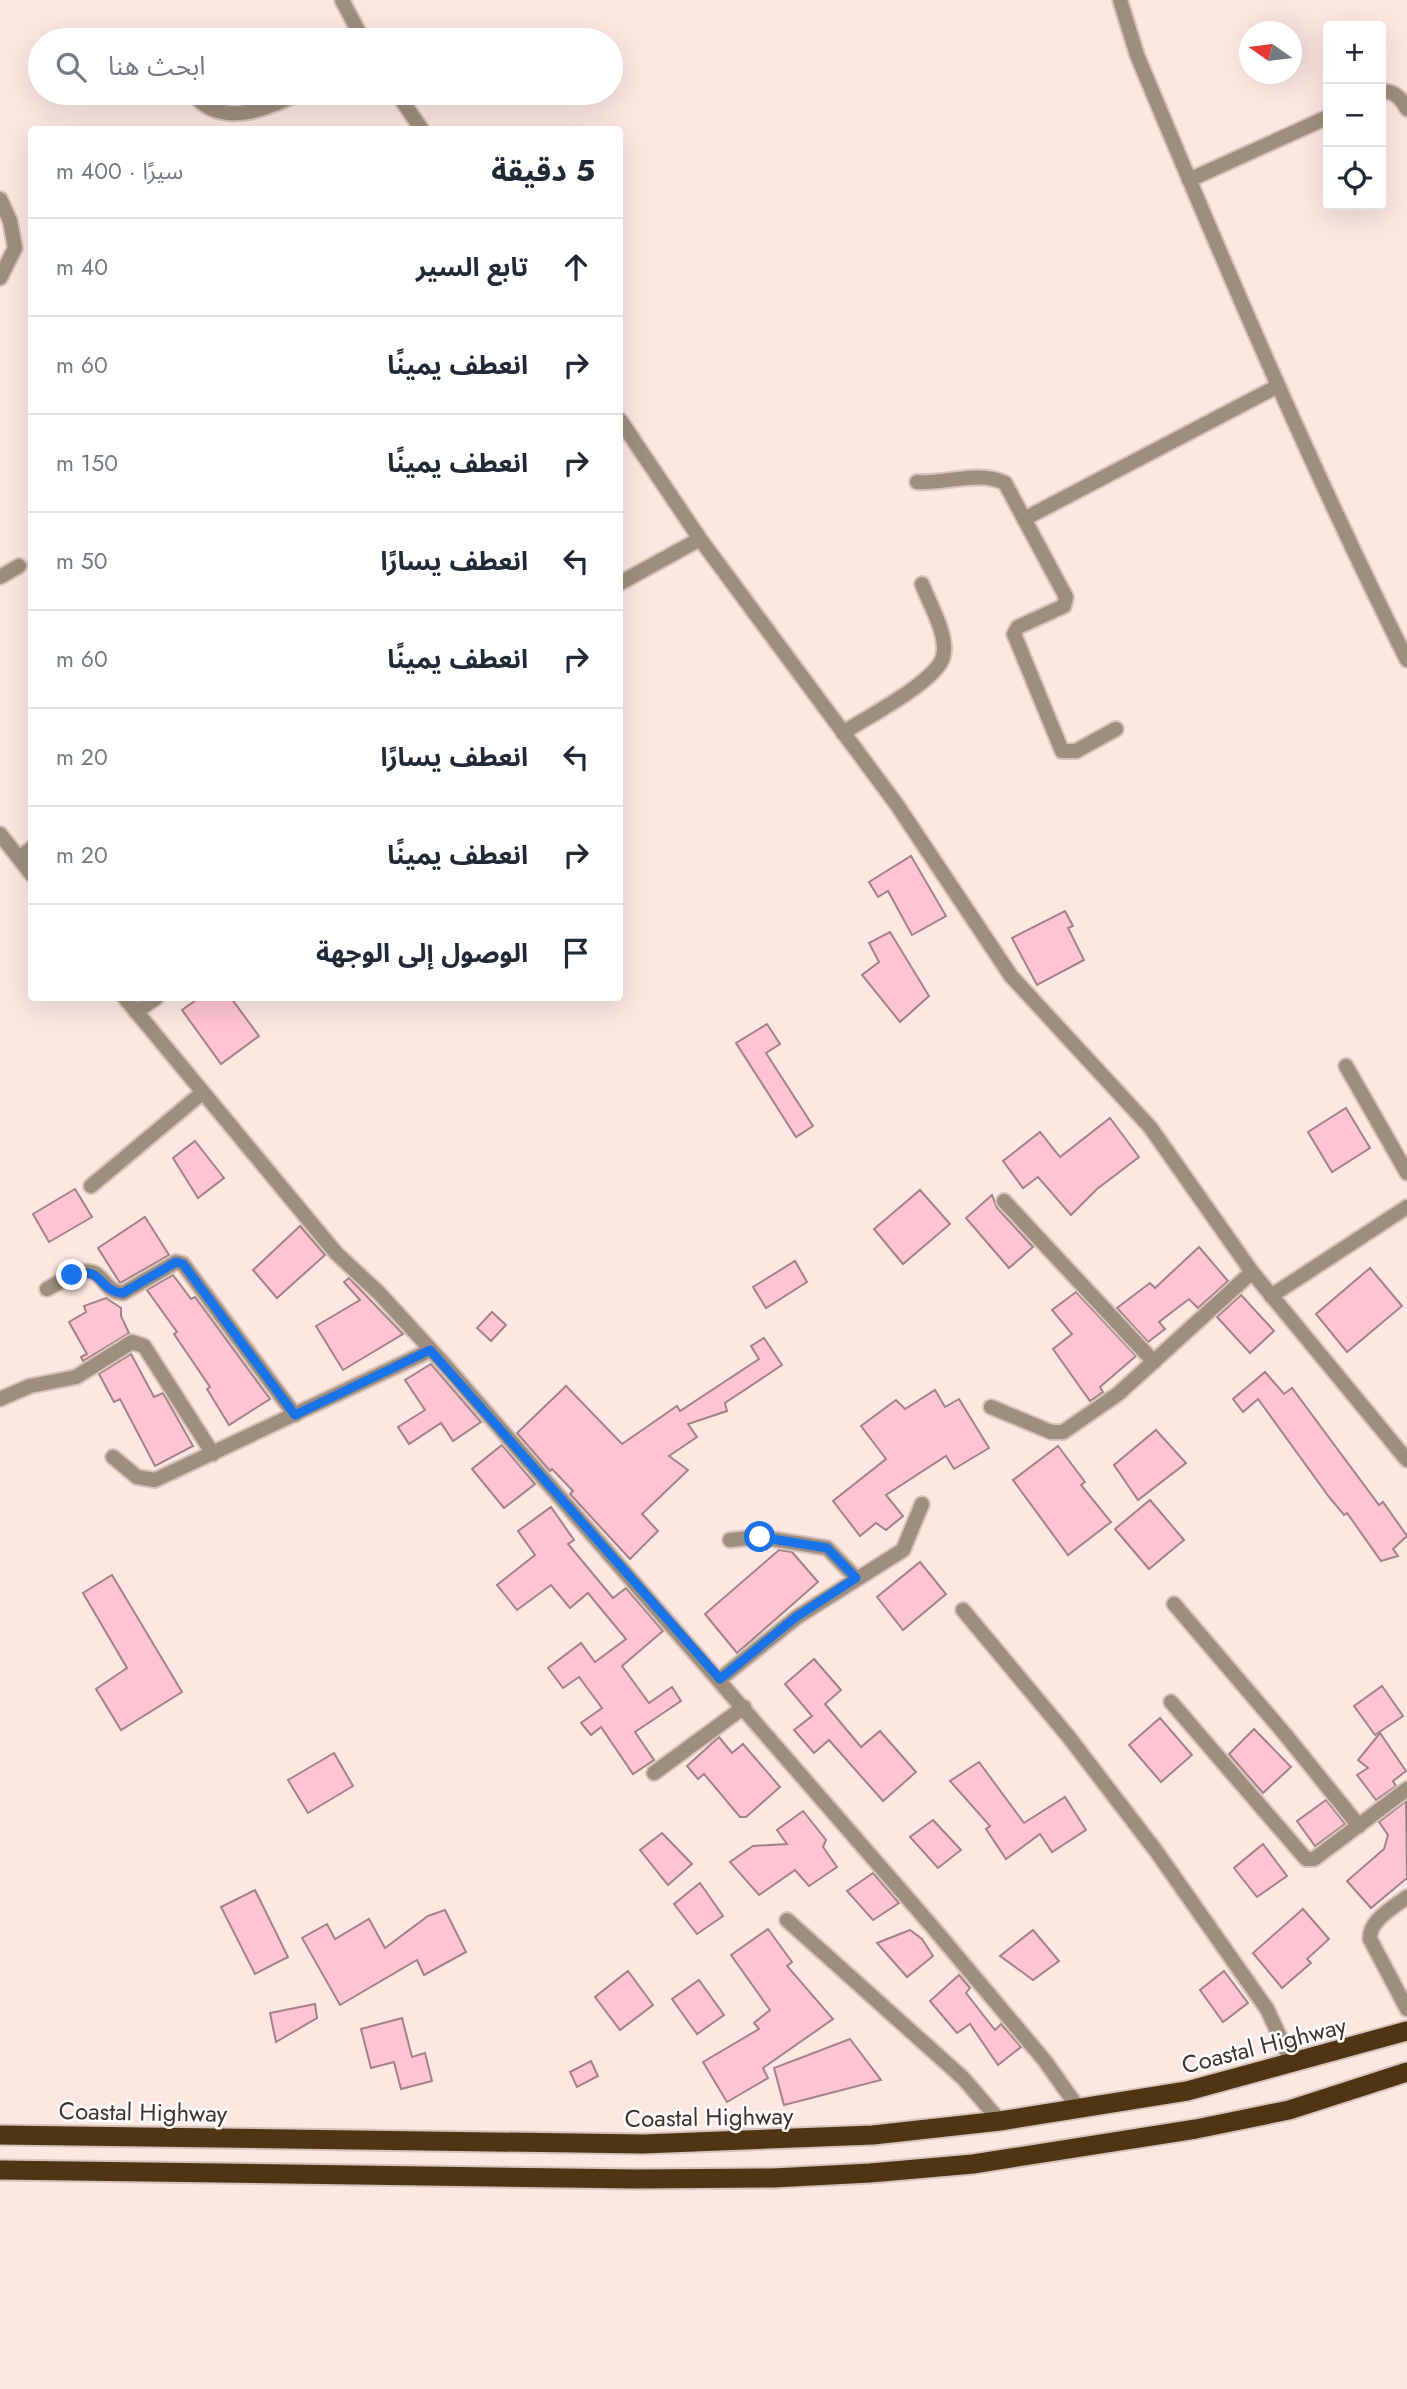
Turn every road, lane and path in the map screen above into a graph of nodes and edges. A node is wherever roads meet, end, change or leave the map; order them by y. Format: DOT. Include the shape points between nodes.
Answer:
graph roads {
  1 [pos="342,0"];
  2 [pos="1120,0"];
  3 [pos="357,28"];
  4 [pos="1386,91"];
  5 [pos="209,105"];
  6 [pos="272,105"];
  7 [pos="405,105"];
  8 [pos="1407,109"];
  9 [pos="1323,119"];
  10 [pos="419,126"];
  11 [pos="1189,180"];
  12 [pos="0,199"];
  13 [pos="0,278"];
  14 [pos="1278,386"];
  15 [pos="623,424"];
  16 [pos="917,482"];
  17 [pos="1024,519"];
  18 [pos="700,539"];
  19 [pos="19,566"];
  20 [pos="0,577"];
  21 [pos="623,581"];
  22 [pos="922,584"];
  23 [pos="1407,660"];
  24 [pos="1116,729"];
  25 [pos="843,733"];
  26 [pos="0,834"];
  27 [pos="28,851"];
  28 [pos="19,858"];
  29 [pos="28,870"];
  30 [pos="127,1001"];
  31 [pos="152,1001"];
  32 [pos="135,1012"];
  33 [pos="1346,1066"];
  34 [pos="202,1093"];
  35 [pos="1407,1173"];
  36 [pos="90,1186"];
  37 [pos="1004,1201"];
  38 [pos="1407,1207"];
  39 [pos="1252,1272"];
  40 [pos="47,1289"];
  41 [pos="1271,1296"];
  42 [pos="430,1350"];
  43 [pos="1154,1362"];
  44 [pos="0,1399"];
  45 [pos="991,1407"];
  46 [pos="295,1415"];
  47 [pos="213,1454"];
  48 [pos="113,1457"];
  49 [pos="1407,1460"];
  50 [pos="922,1504"];
  51 [pos="730,1540"];
  52 [pos="856,1578"];
  53 [pos="1174,1604"];
  54 [pos="963,1610"];
  55 [pos="720,1679"];
  56 [pos="1171,1702"];
  57 [pos="744,1707"];
  58 [pos="654,1773"];
  59 [pos="1407,1789"];
  60 [pos="1359,1826"];
  61 [pos="1407,1897"];
  62 [pos="787,1920"];
  63 [pos="1407,2010"];
  64 [pos="1407,2031"];
  65 [pos="1292,2063"];
  66 [pos="1407,2072"];
  67 [pos="1079,2109"];
  68 [pos="1000,2121"];
  69 [pos="0,2135"];
  70 [pos="0,2171"];
  1 -- 3 [label="street"];
  2 -- 11 [label="street" via="1137,55"];
  4 -- 8 [label="street" via="1401,98"];
  5 -- 6 [label="street" via="225,114 255,112"];
  7 -- 10 [label="street"];
  9 -- 11 [label="street"];
  11 -- 14 [label="street"];
  12 -- 13 [label="street" via="15,248"];
  14 -- 17 [label="street"];
  14 -- 23 [label="street" via="1338,522"];
  15 -- 18 [label="street"];
  16 -- 17 [label="street" via="999,480"];
  17 -- 24 [label="street" via="1066,597 1060,609 1018,627 1014,634 1062,751 1068,753"];
  18 -- 21 [label="street"];
  18 -- 25 [label="street"];
  19 -- 20 [label="street"];
  22 -- 25 [label="street" via="942,638 943,656 937,668"];
  25 -- 39 [label="street" via="1011,976 1150,1127"];
  26 -- 28 [label="street"];
  27 -- 28 [label="street"];
  28 -- 29 [label="street"];
  30 -- 32 [label="street"];
  31 -- 32 [label="street"];
  32 -- 34 [label="street"];
  33 -- 35 [label="street"];
  34 -- 36 [label="street"];
  34 -- 42 [label="street" via="336,1253"];
  37 -- 43 [label="street"];
  38 -- 41 [label="street"];
  39 -- 41 [label="street"];
  39 -- 43 [label="street"];
  40 -- 46 [label="street" via="86,1271 96,1274 115,1293 123,1293 176,1262 183,1264"];
  41 -- 49 [label="street"];
  42 -- 46 [label="street"];
  42 -- 55 [label="street"];
  43 -- 45 [label="street" via="1063,1432 1052,1432"];
  44 -- 47 [label="street" via="76,1377 132,1342 139,1343"];
  46 -- 47 [label="street"];
  47 -- 48 [label="street" via="155,1480 137,1477"];
  50 -- 52 [label="street" via="903,1550"];
  51 -- 52 [label="street" via="760,1537 827,1548"];
  52 -- 55 [label="street" via="796,1617"];
  53 -- 60 [label="street"];
  54 -- 65 [label="street" via="1156,1851 1267,2009"];
  55 -- 57 [label="street"];
  56 -- 60 [label="street" via="1306,1859 1314,1859"];
  57 -- 58 [label="street"];
  57 -- 67 [label="street" via="1032,2046"];
  59 -- 60 [label="street"];
  61 -- 63 [label="street" via="1374,1924 1370,1939"];
  62 -- 68 [label="street" via="963,2078"];
  64 -- 65 [label="highway, Coastal Highway"];
  65 -- 67 [label="highway, Coastal Highway" via="1188,2091"];
  66 -- 70 [label="highway" via="1289,2110 1196,2129 973,2164 870,2173 623,2179"];
  67 -- 68 [label="highway, Coastal Highway"];
  68 -- 69 [label="highway, Coastal Highway" via="820,2139 671,2143"];
}
